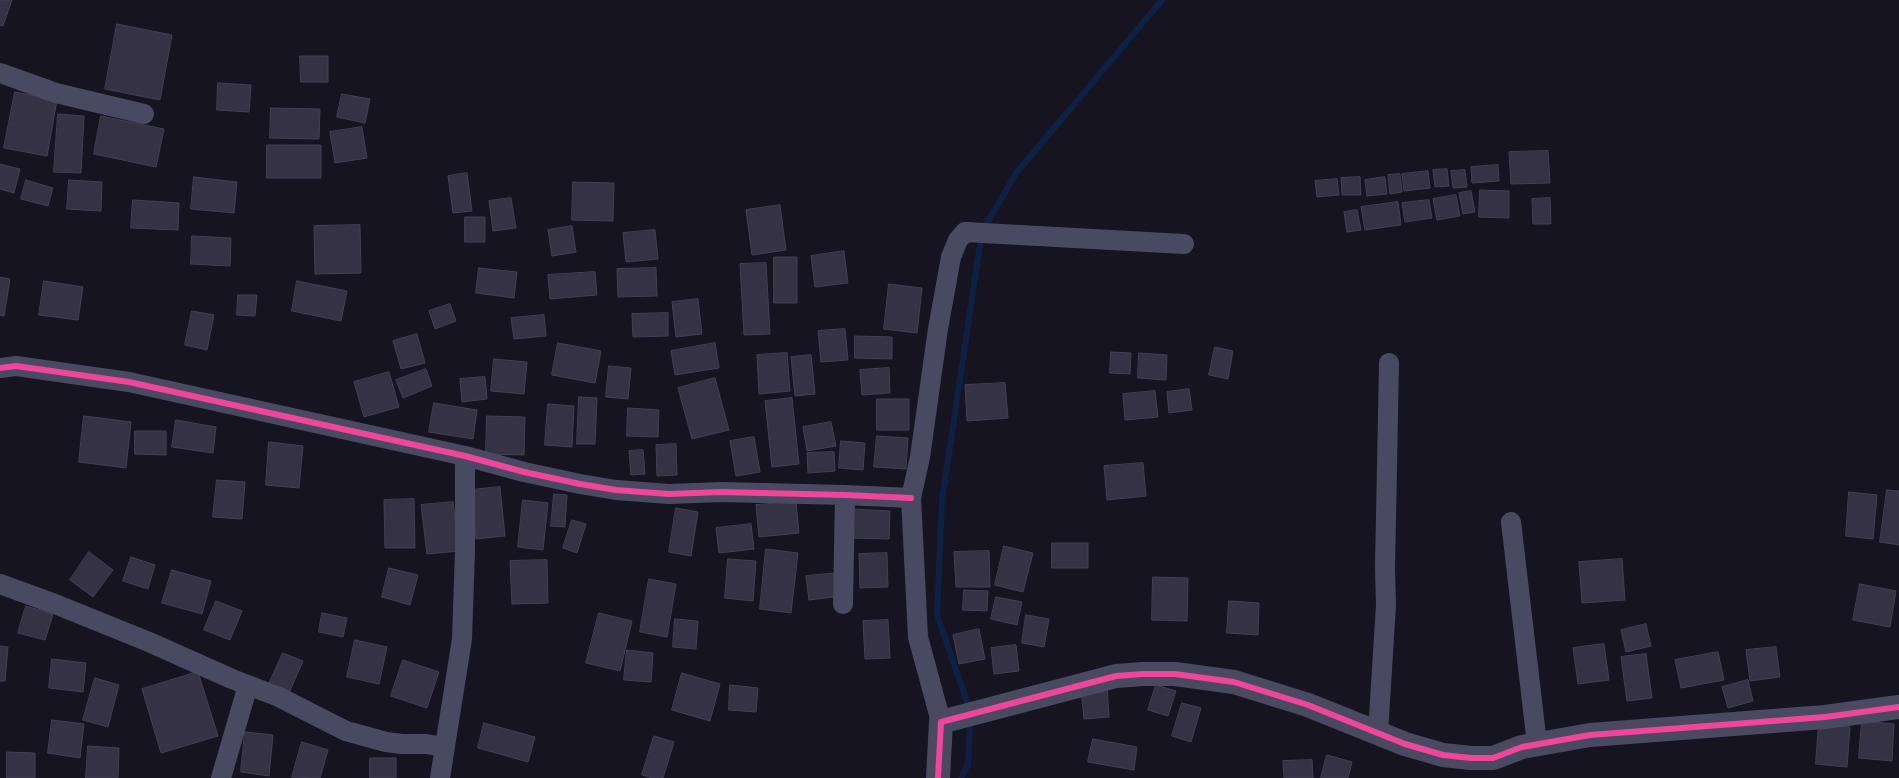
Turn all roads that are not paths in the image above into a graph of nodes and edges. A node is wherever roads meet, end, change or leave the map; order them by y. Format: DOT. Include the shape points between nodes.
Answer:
graph roads {
  1 [pos="0,72"];
  2 [pos="144,114"];
  3 [pos="1184,244"];
  4 [pos="1389,362"];
  5 [pos="0,368"];
  6 [pos="465,456"];
  7 [pos="845,495"];
  8 [pos="911,498"];
  9 [pos="1511,522"];
  10 [pos="0,584"];
  11 [pos="843,604"];
  12 [pos="248,685"];
  13 [pos="1899,707"];
  14 [pos="944,721"];
  15 [pos="1378,733"];
  16 [pos="1537,744"];
  17 [pos="444,747"];
  18 [pos="221,778"];
  19 [pos="440,778"];
  20 [pos="938,778"];
  1 -- 2 [label="street" via="56,93"];
  3 -- 8 [label="street" via="966,232 958,240 951,257"];
  4 -- 15 [label="street" via="1386,605"];
  5 -- 6 [label="street" via="16,366 129,382"];
  6 -- 7 [label="street" via="524,472 616,490 669,494"];
  6 -- 17 [label="street" via="462,639"];
  7 -- 8 [label="street"];
  7 -- 11 [label="street"];
  8 -- 14 [label="street" via="918,637"];
  9 -- 16 [label="street"];
  10 -- 12 [label="street" via="90,617"];
  12 -- 17 [label="street" via="346,731 386,742"];
  12 -- 18 [label="street"];
  13 -- 16 [label="street" via="1590,735"];
  14 -- 15 [label="street" via="1116,676 1175,674 1234,682 1308,705"];
  14 -- 20 [label="street"];
  15 -- 16 [label="street" via="1443,755 1471,758 1493,758"];
  17 -- 19 [label="street"];
}
